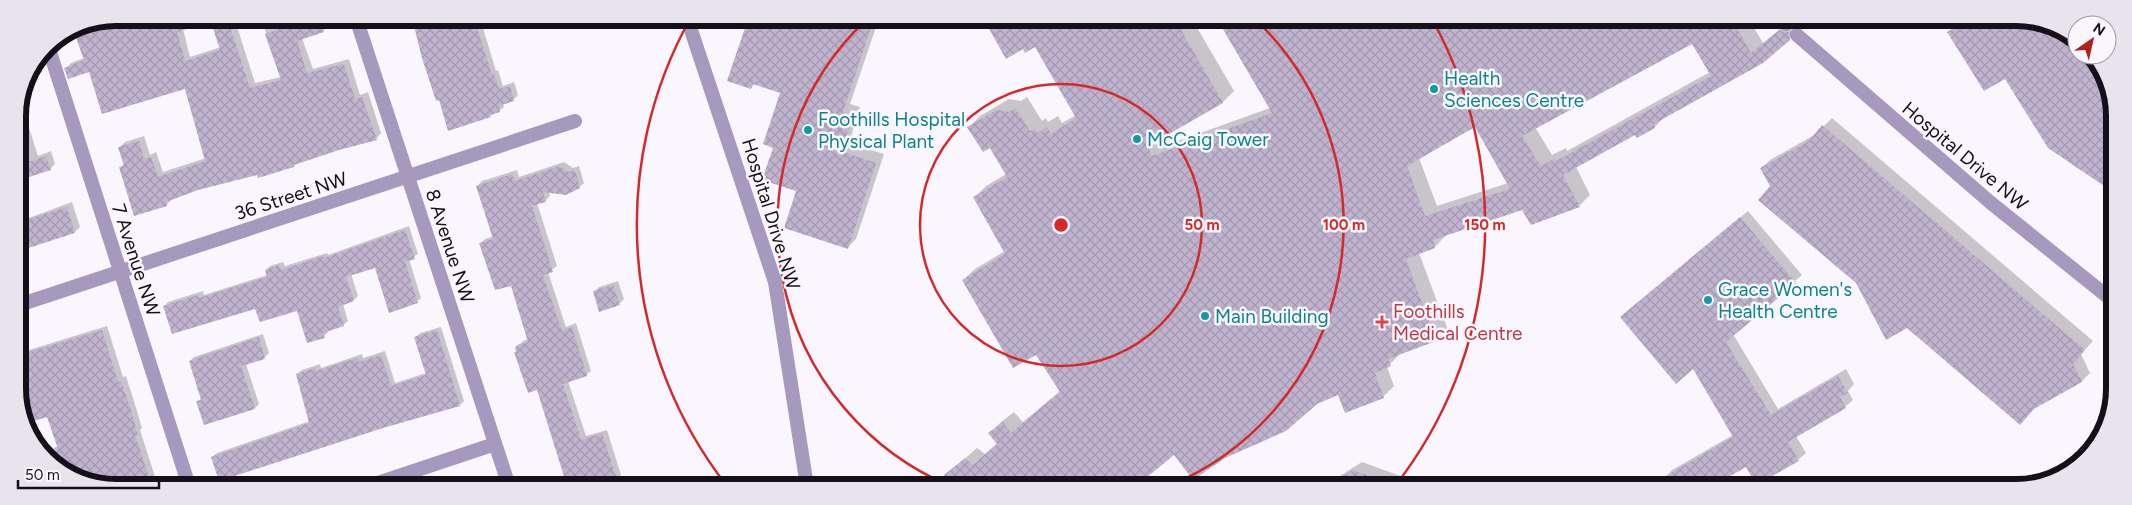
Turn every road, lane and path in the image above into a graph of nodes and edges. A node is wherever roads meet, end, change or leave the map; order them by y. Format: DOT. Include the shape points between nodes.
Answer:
graph roads {
  1 [pos="359,26"];
  2 [pos="690,26"];
  3 [pos="1797,35"];
  4 [pos="51,55"];
  5 [pos="575,121"];
  6 [pos="408,176"];
  7 [pos="120,272"];
  8 [pos="2106,295"];
  9 [pos="26,303"];
  10 [pos="495,444"];
  11 [pos="186,479"];
  12 [pos="390,479"];
  13 [pos="506,479"];
  14 [pos="806,479"];
  1 -- 6 [label="street, 8 Avenue NW"];
  2 -- 14 [label="street, Hospital Drive NW" via="775,282"];
  3 -- 8 [label="street, Hospital Drive NW" via="1991,203"];
  4 -- 7 [label="street, 7 Avenue NW"];
  5 -- 6 [label="street, 36 Street NW"];
  6 -- 7 [label="street, 36 Street NW"];
  6 -- 10 [label="street, 8 Avenue NW"];
  7 -- 9 [label="street, 36 Street NW"];
  7 -- 11 [label="street, 7 Avenue NW"];
  10 -- 12 [label="street"];
  10 -- 13 [label="street, 8 Avenue NW"];
}
